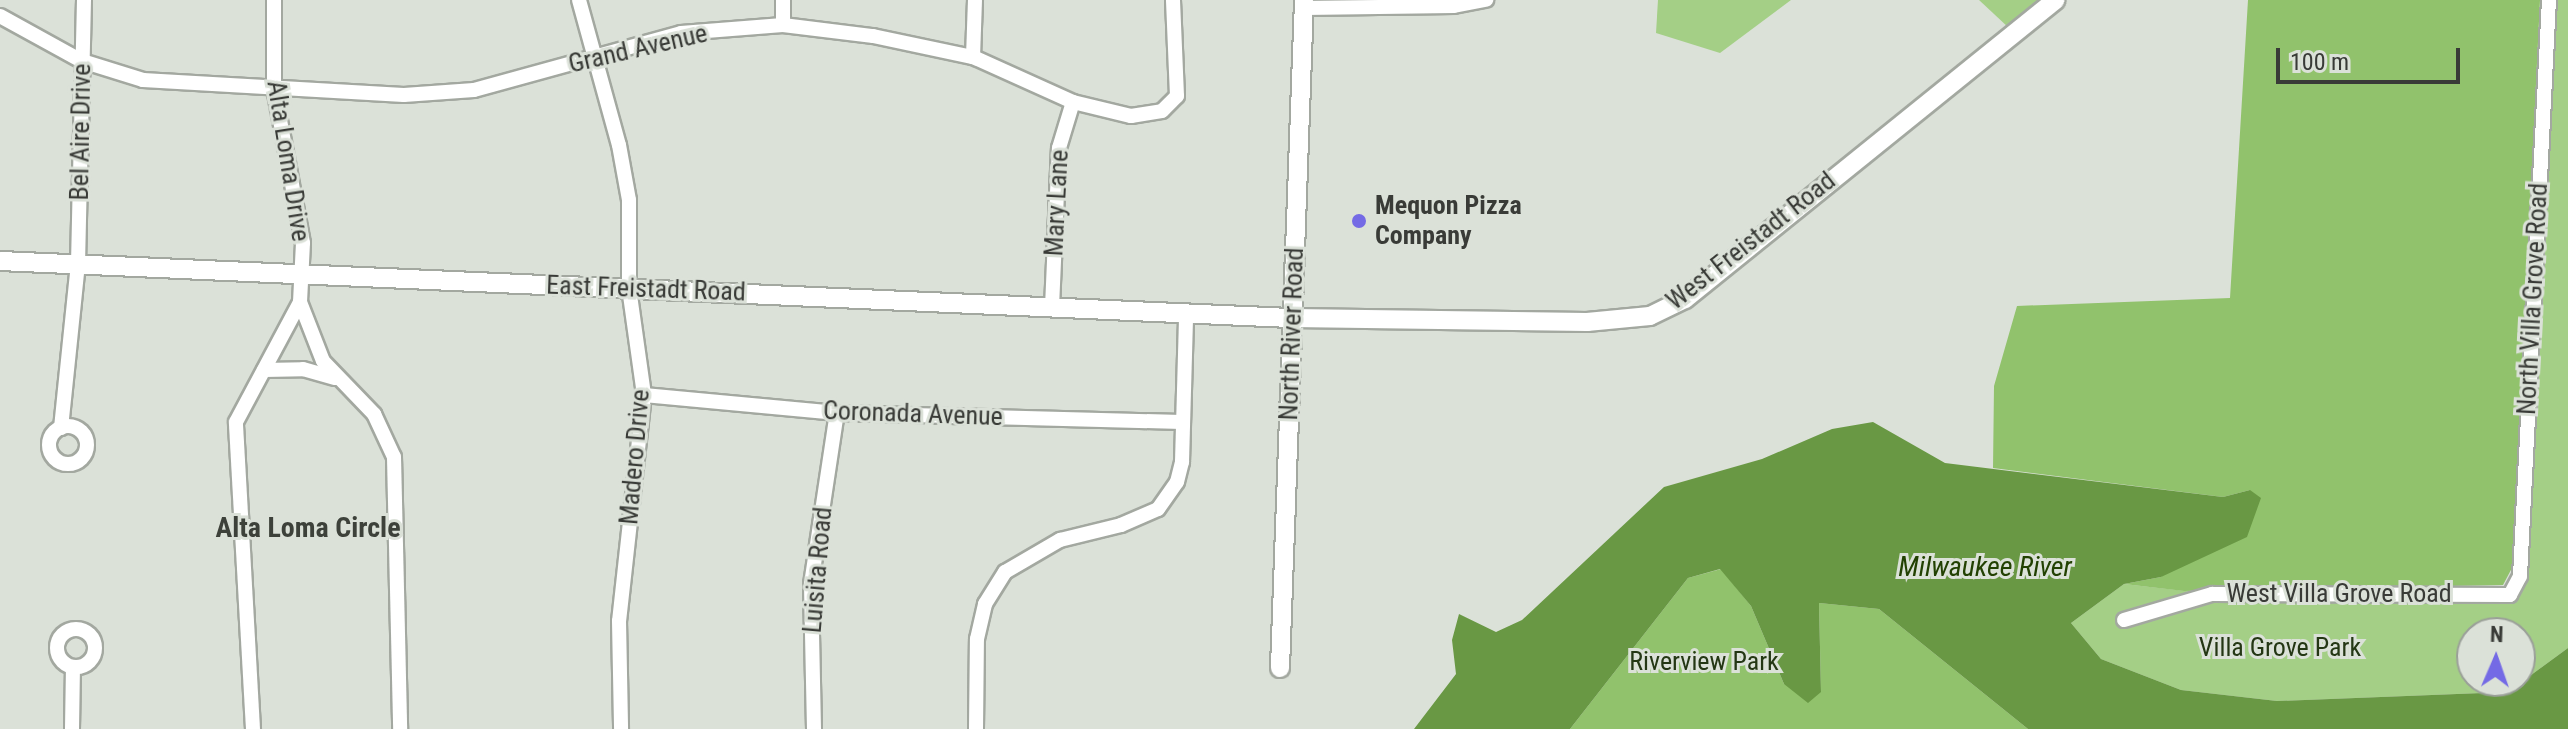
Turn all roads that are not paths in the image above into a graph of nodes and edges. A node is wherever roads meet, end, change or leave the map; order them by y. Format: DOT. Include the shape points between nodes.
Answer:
graph roads {
  1 [pos="84,0"];
  2 [pos="274,0"];
  3 [pos="579,0"];
  4 [pos="783,0"];
  5 [pos="975,0"];
  6 [pos="1173,0"];
  7 [pos="1486,0"];
  8 [pos="2055,0"];
  9 [pos="2549,0"];
  10 [pos="1304,4"];
  11 [pos="0,16"];
  12 [pos="783,25"];
  13 [pos="594,57"];
  14 [pos="973,57"];
  15 [pos="82,61"];
  16 [pos="274,88"];
  17 [pos="1073,102"];
  18 [pos="0,261"];
  19 [pos="78,264"];
  20 [pos="302,275"];
  21 [pos="629,288"];
  22 [pos="300,302"];
  23 [pos="1052,307"];
  24 [pos="1186,315"];
  25 [pos="1292,318"];
  26 [pos="264,370"];
  27 [pos="339,380"];
  28 [pos="644,395"];
  29 [pos="837,413"];
  30 [pos="1182,422"];
  31 [pos="61,428"];
  32 [pos="2510,595"];
  33 [pos="2124,620"];
  34 [pos="73,667"];
  35 [pos="1280,668"];
  36 [pos="72,729"];
  37 [pos="253,729"];
  38 [pos="400,729"];
  39 [pos="621,729"];
  40 [pos="814,729"];
  41 [pos="976,729"];
  1 -- 15 [label="street, Bel Aire Drive"];
  2 -- 16 [label="street, Alta Loma Drive"];
  3 -- 13 [label="street, Madero Drive"];
  4 -- 12 [label="street"];
  5 -- 14 [label="street"];
  6 -- 17 [label="street, Grand Avenue" via="1180,87 1170,105 1131,116"];
  7 -- 10 [label="street" via="1454,6"];
  8 -- 25 [label="street, West Freistadt Road" via="1685,299 1650,316 1587,322"];
  9 -- 32 [label="street, North Villa Grove Road" via="2520,576"];
  10 -- 25 [label="street, North River Road"];
  11 -- 15 [label="street, Grand Avenue"];
  12 -- 13 [label="street, Grand Avenue" via="681,33"];
  12 -- 14 [label="street, Grand Avenue" via="873,36"];
  13 -- 16 [label="street, Grand Avenue" via="474,90 404,95"];
  13 -- 21 [label="street, Madero Drive" via="629,200"];
  14 -- 17 [label="street, Grand Avenue"];
  15 -- 16 [label="street, Grand Avenue" via="143,80"];
  15 -- 19 [label="street, Bel Aire Drive"];
  16 -- 20 [label="street, Alta Loma Drive" via="303,243"];
  17 -- 23 [label="street, Mary Lane" via="1059,148"];
  18 -- 19 [label="street, East Freistadt Road"];
  19 -- 20 [label="street, East Freistadt Road"];
  19 -- 31 [label="street, Bel Aire Drive"];
  20 -- 21 [label="street, East Freistadt Road"];
  20 -- 22 [label="street, Alta Loma Drive"];
  21 -- 23 [label="street, East Freistadt Road"];
  21 -- 28 [label="street, Madero Drive"];
  22 -- 26 [label="street"];
  22 -- 27 [label="street" via="323,361"];
  23 -- 24 [label="street, East Freistadt Road"];
  24 -- 25 [label="street, East Freistadt Road"];
  24 -- 30 [label="street"];
  25 -- 35 [label="street, North River Road"];
  26 -- 27 [label="street" via="303,369"];
  26 -- 37 [label="street" via="236,422"];
  27 -- 38 [label="street" via="374,414 394,457"];
  28 -- 29 [label="street, Coronada Avenue"];
  28 -- 39 [label="street, Madero Drive" via="619,621"];
  29 -- 30 [label="street, Coronada Avenue"];
  29 -- 40 [label="street, Luisita Road" via="811,584"];
  30 -- 41 [label="street" via="1177,482 1158,509 1033,552 993,587 977,639"];
  32 -- 33 [label="street, West Villa Grove Road" via="2212,594"];
  34 -- 36 [label="street"];
}
